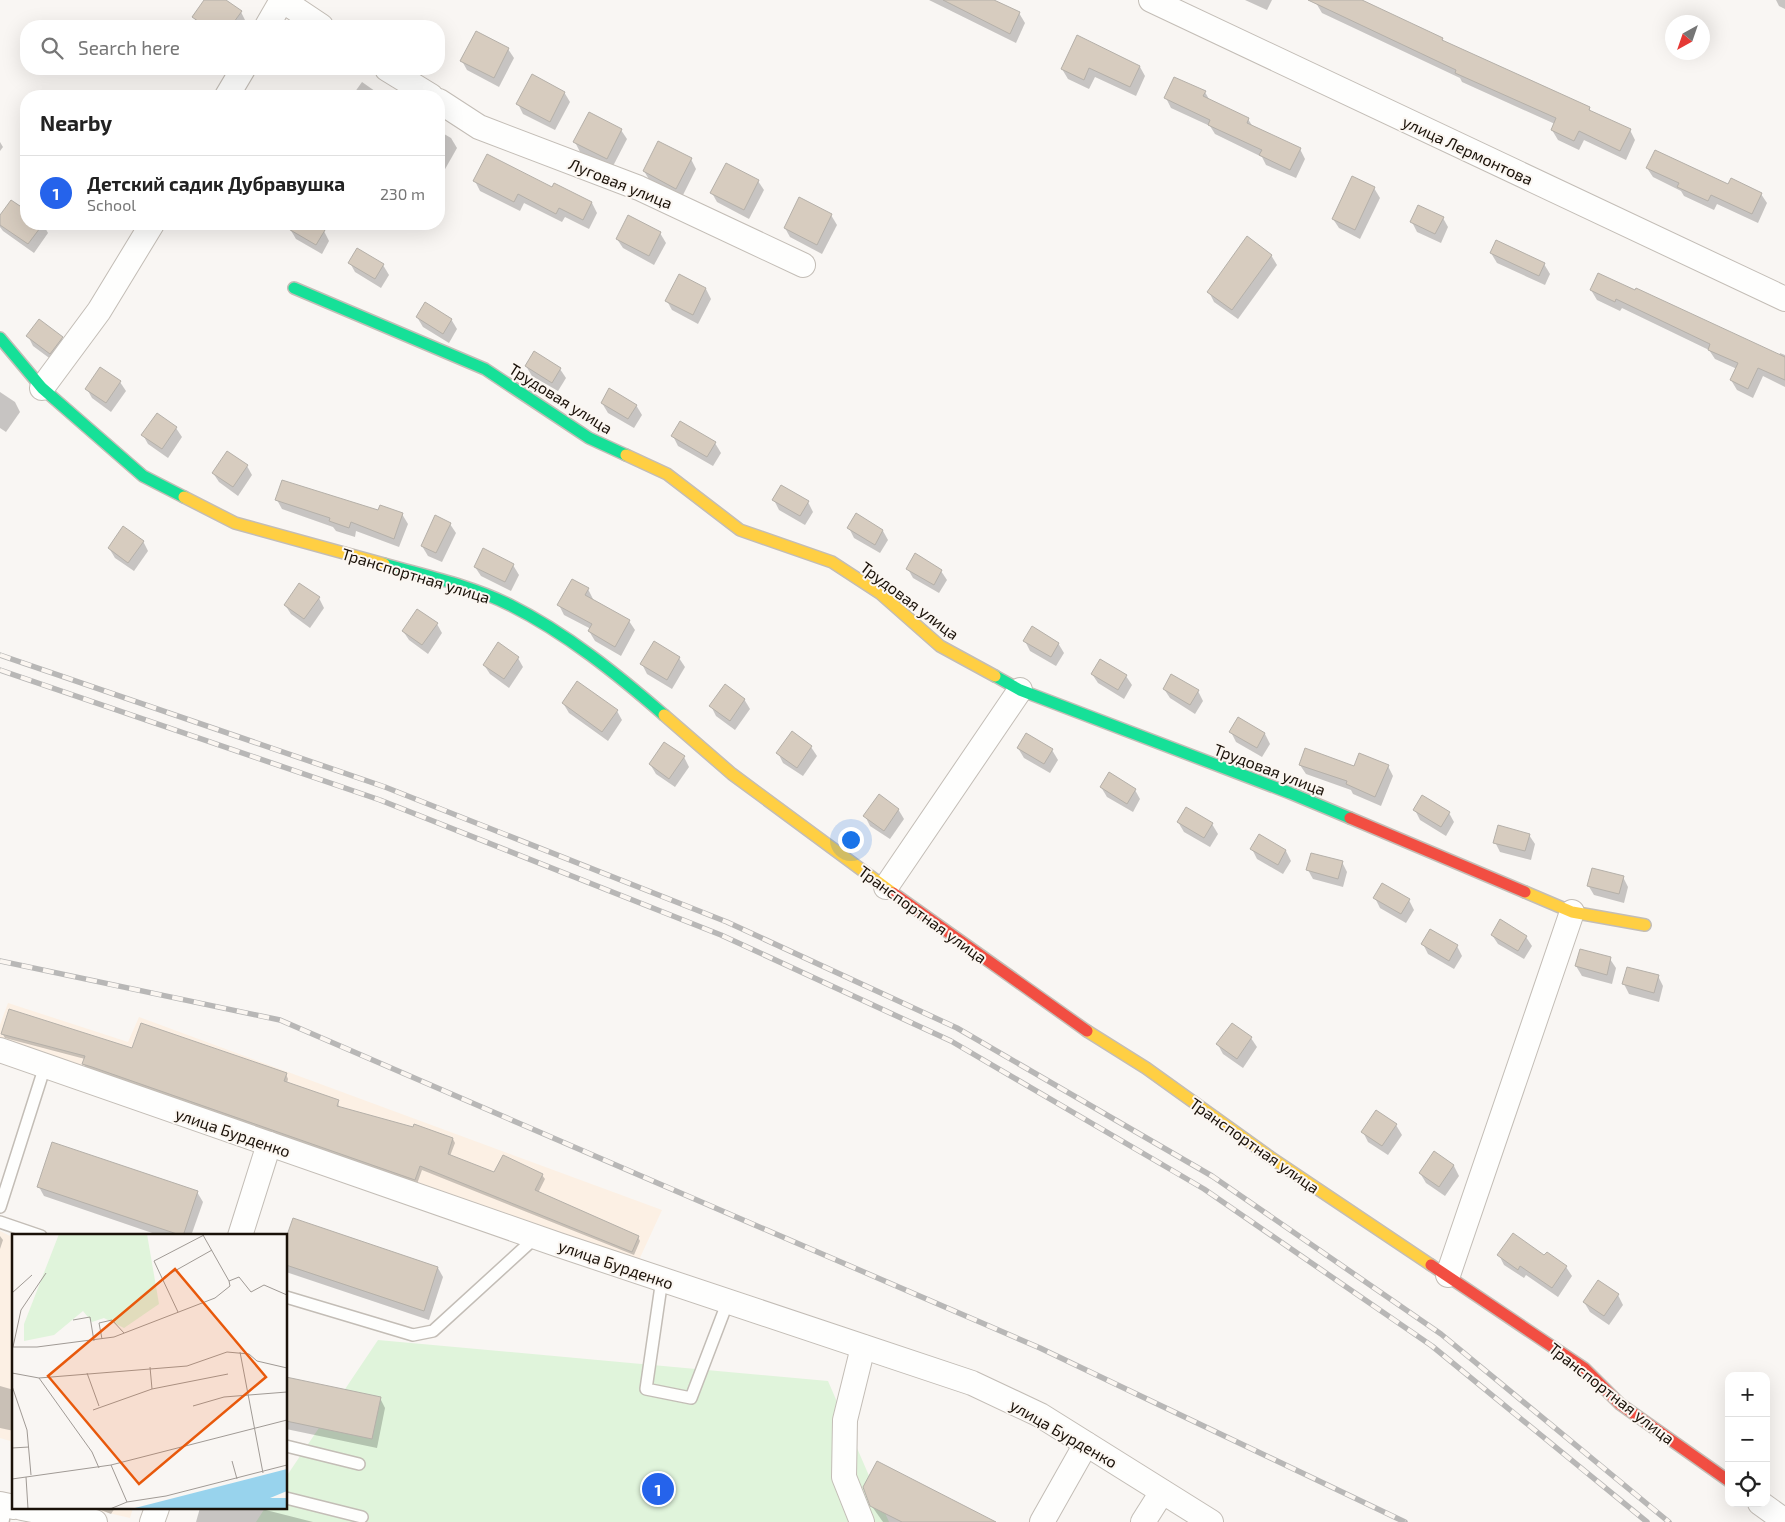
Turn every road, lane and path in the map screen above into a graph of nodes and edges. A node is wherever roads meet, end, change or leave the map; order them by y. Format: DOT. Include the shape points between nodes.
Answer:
graph roads {
  1 [pos="282,0"];
  2 [pos="1151,0"];
  3 [pos="270,20"];
  4 [pos="312,20"];
  5 [pos="239,75"];
  6 [pos="397,75"];
  7 [pos="231,90"];
  8 [pos="421,90"];
  9 [pos="445,105"];
  10 [pos="148,230"];
  11 [pos="803,265"];
  12 [pos="294,288"];
  13 [pos="1785,299"];
  14 [pos="0,338"];
  15 [pos="42,388"];
  16 [pos="1020,690"];
  17 [pos="886,887"];
  18 [pos="1572,912"];
  19 [pos="1645,925"];
  20 [pos="0,1050"];
  21 [pos="45,1066"];
  22 [pos="269,1144"];
  23 [pos="0,1207"];
  24 [pos="0,1222"];
  25 [pos="35,1234"];
  26 [pos="241,1234"];
  27 [pos="536,1237"];
  28 [pos="1448,1275"];
  29 [pos="662,1279"];
  30 [pos="288,1298"];
  31 [pos="728,1301"];
  32 [pos="863,1346"];
  33 [pos="1086,1444"];
  34 [pos="288,1446"];
  35 [pos="359,1464"];
  36 [pos="1725,1478"];
  37 [pos="1162,1492"];
  38 [pos="288,1498"];
  39 [pos="1766,1507"];
  40 [pos="14,1510"];
  41 [pos="156,1510"];
  42 [pos="362,1517"];
  43 [pos="62,1519"];
  44 [pos="1785,1521"];
  45 [pos="95,1522"];
  46 [pos="152,1522"];
  47 [pos="862,1522"];
  48 [pos="1042,1522"];
  49 [pos="1144,1522"];
  50 [pos="1210,1522"];
  1 -- 3 [label="street"];
  1 -- 4 [label="street"];
  2 -- 13 [label="street, улица Лермонтова"];
  5 -- 7 [label="street"];
  6 -- 8 [label="street"];
  9 -- 11 [label="street, Луговая улица" via="479,127 639,188"];
  10 -- 15 [label="street" via="99,311"];
  12 -- 16 [label="street, Трудовая улица" via="485,369 589,438 667,474 740,530 832,562 881,594 940,646"];
  14 -- 15 [label="street, Транспортная улица"];
  15 -- 17 [label="street, Транспортная улица" via="143,476 235,523 466,587 510,605 566,638 630,686 732,774"];
  16 -- 17 [label="street"];
  16 -- 18 [label="street, Трудовая улица" via="1290,793"];
  17 -- 28 [label="street, Транспортная улица" via="1067,1019 1146,1068 1270,1157"];
  18 -- 19 [label="street, Трудовая улица"];
  18 -- 28 [label="street"];
  20 -- 21 [label="street, улица Бурденко"];
  21 -- 22 [label="street, улица Бурденко"];
  21 -- 23 [label="lane"];
  22 -- 26 [label="street"];
  22 -- 27 [label="street, улица Бурденко"];
  24 -- 25 [label="lane"];
  27 -- 29 [label="street, улица Бурденко"];
  27 -- 30 [label="lane" via="433,1331 413,1335"];
  28 -- 36 [label="street, Транспортная улица" via="1584,1368 1620,1404"];
  29 -- 31 [label="street, улица Бурденко"];
  29 -- 31 [label="lane" via="646,1389 691,1398"];
  31 -- 32 [label="street, улица Бурденко"];
  32 -- 33 [label="street, улица Бурденко" via="972,1383 1040,1415"];
  32 -- 47 [label="street" via="845,1420 844,1468 844,1477"];
  33 -- 37 [label="street, улица Бурденко"];
  33 -- 48 [label="street"];
  34 -- 35 [label="lane"];
  37 -- 49 [label="street"];
  37 -- 50 [label="street, улица Бурденко"];
  38 -- 42 [label="lane"];
  39 -- 44 [label="street"];
  40 -- 43 [label="street"];
  41 -- 46 [label="street"];
  43 -- 45 [label="street"];
}
